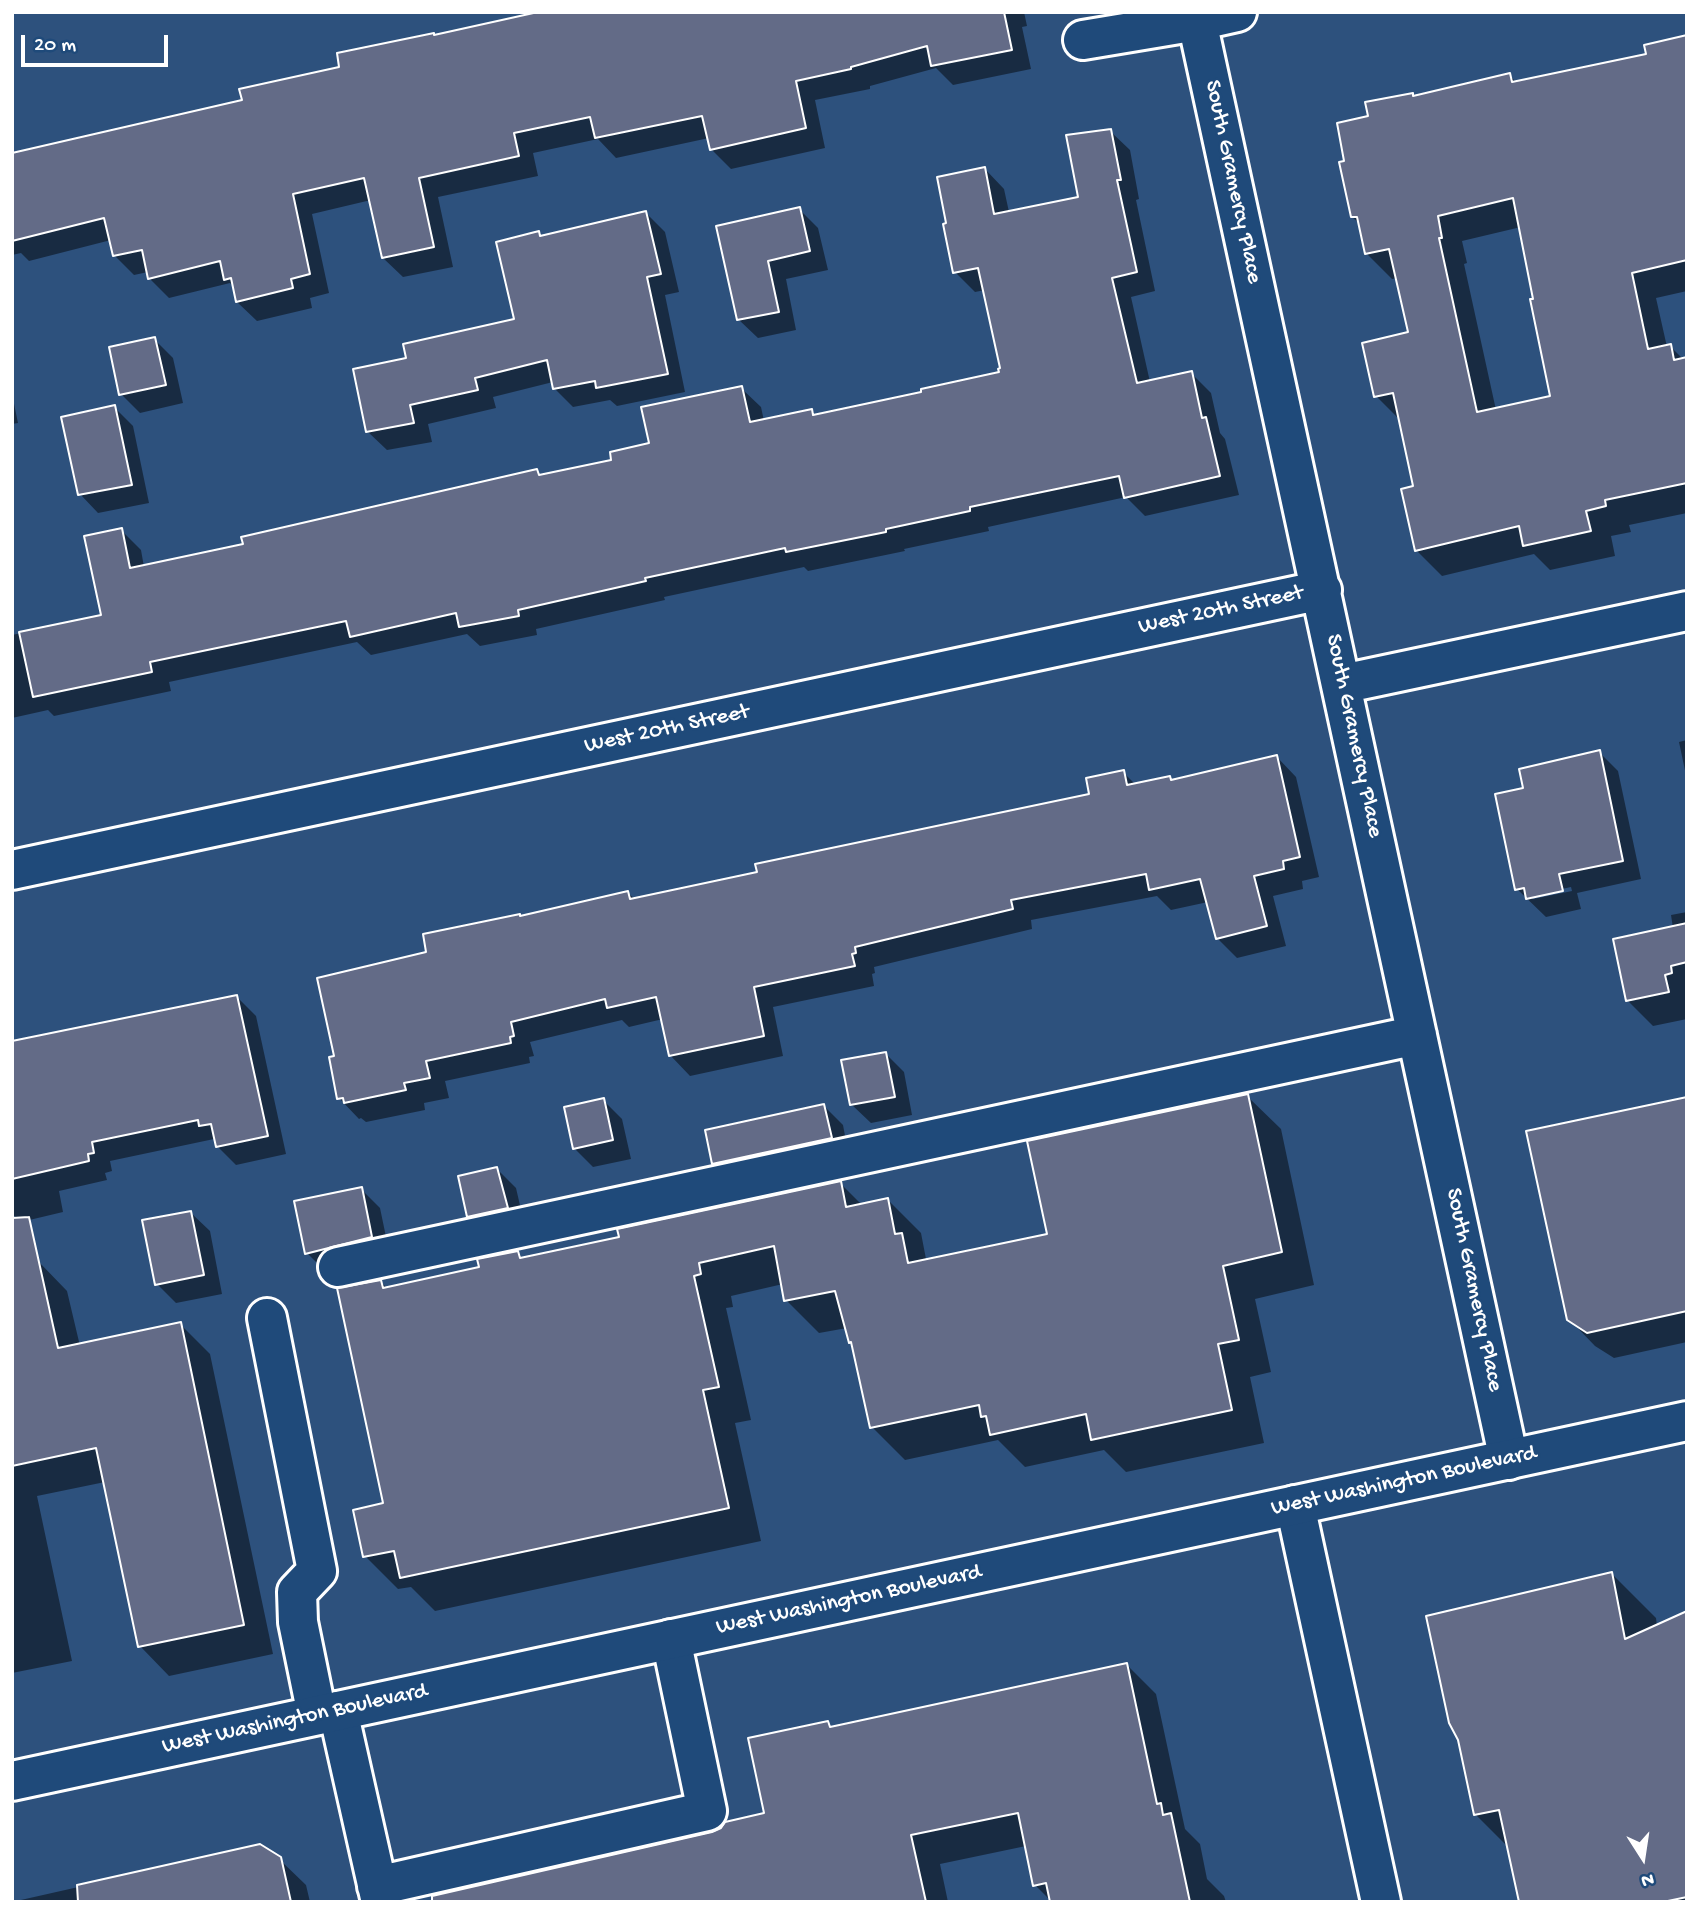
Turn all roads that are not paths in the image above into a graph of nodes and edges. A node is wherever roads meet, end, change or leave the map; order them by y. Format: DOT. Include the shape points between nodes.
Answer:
graph roads {
  1 [pos="1237,12"];
  2 [pos="1196,17"];
  3 [pos="1083,40"];
  4 [pos="1322,590"];
  5 [pos="1687,611"];
  6 [pos="1342,684"];
  7 [pos="12,870"];
  8 [pos="1418,1035"];
  9 [pos="338,1267"];
  10 [pos="267,1318"];
  11 [pos="1687,1421"];
  12 [pos="1509,1460"];
  13 [pos="1295,1505"];
  14 [pos="671,1639"];
  15 [pos="328,1713"];
  16 [pos="12,1781"];
  17 [pos="379,1894"];
  18 [pos="1381,1902"];
  1 -- 2 [label="street"];
  2 -- 3 [label="street"];
  2 -- 4 [label="street, South Gramercy Place"];
  4 -- 6 [label="street, South Gramercy Place"];
  4 -- 7 [label="street, West 20th Street"];
  5 -- 6 [label="street"];
  6 -- 8 [label="street, South Gramercy Place"];
  8 -- 9 [label="street"];
  8 -- 12 [label="street, South Gramercy Place"];
  10 -- 15 [label="street" via="317,1571 297,1592 298,1622"];
  11 -- 12 [label="street, West Washington Boulevard"];
  12 -- 13 [label="street, West Washington Boulevard"];
  13 -- 14 [label="street, West Washington Boulevard"];
  13 -- 18 [label="street"];
  14 -- 15 [label="street, West Washington Boulevard"];
  14 -- 17 [label="street" via="707,1811"];
  15 -- 16 [label="street, West Washington Boulevard"];
  15 -- 17 [label="street"];
}
